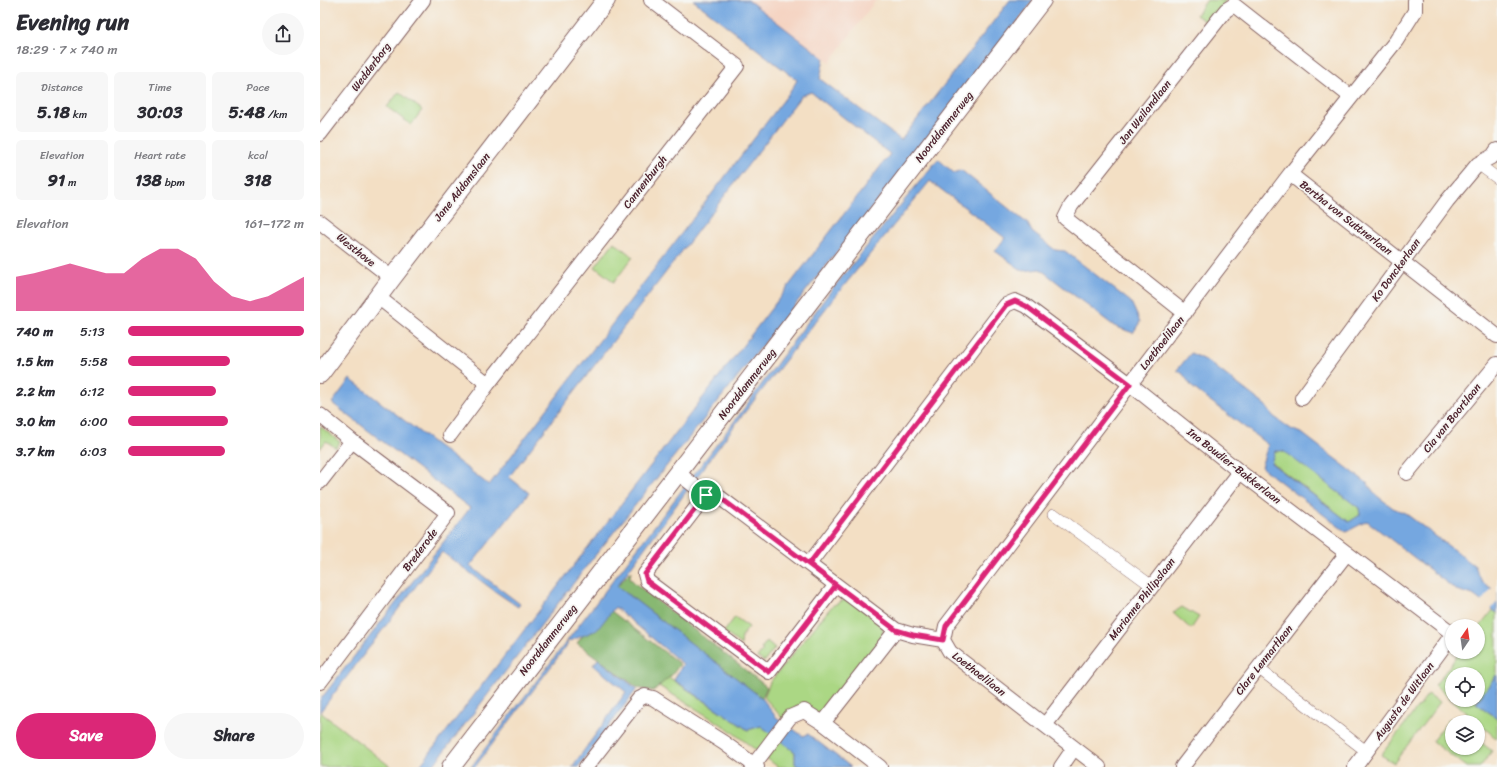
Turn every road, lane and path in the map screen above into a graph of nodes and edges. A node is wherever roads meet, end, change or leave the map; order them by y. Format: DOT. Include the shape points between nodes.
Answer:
graph roads {
  1 [pos="423,0"];
  2 [pos="606,0"];
  3 [pos="651,0"];
  4 [pos="1042,0"];
  5 [pos="1415,0"];
  6 [pos="1350,96"];
  7 [pos="320,134"];
  8 [pos="1497,150"];
  9 [pos="1478,164"];
  10 [pos="1290,174"];
  11 [pos="1497,178"];
  12 [pos="320,222"];
  13 [pos="1402,262"];
  14 [pos="392,278"];
  15 [pos="378,297"];
  16 [pos="1185,313"];
  17 [pos="1497,336"];
  18 [pos="1497,364"];
  19 [pos="320,374"];
  20 [pos="488,384"];
  21 [pos="1130,384"];
  22 [pos="1302,398"];
  23 [pos="320,415"];
  24 [pos="450,435"];
  25 [pos="352,441"];
  26 [pos="1240,472"];
  27 [pos="1407,473"];
  28 [pos="682,476"];
  29 [pos="320,482"];
  30 [pos="702,492"];
  31 [pos="1054,514"];
  32 [pos="1347,553"];
  33 [pos="809,564"];
  34 [pos="836,585"];
  35 [pos="1152,586"];
  36 [pos="1445,629"];
  37 [pos="896,630"];
  38 [pos="943,640"];
  39 [pos="1445,644"];
  40 [pos="1258,668"];
  41 [pos="320,682"];
  42 [pos="823,723"];
  43 [pos="1045,725"];
  44 [pos="1074,748"];
  45 [pos="1366,751"];
  46 [pos="754,766"];
  47 [pos="451,767"];
  48 [pos="586,767"];
  49 [pos="880,767"];
  50 [pos="1061,767"];
  51 [pos="1099,767"];
  52 [pos="1182,767"];
  53 [pos="1355,767"];
  1 -- 7 [label="street, Wedderborg"];
  2 -- 14 [label="street, Jane Addamslaan"];
  3 -- 20 [label="street, Cannenburgh" via="737,66"];
  4 -- 28 [label="street, Noorddammerweg"];
  5 -- 6 [label="street, Bertha von Suttnerlaan" via="1415,11 1396,41"];
  6 -- 10 [label="street, Bertha von Suttnerlaan"];
  6 -- 16 [label="street, Jan Weilandlaan" via="1234,6 1226,10 1071,206 1065,218"];
  8 -- 9 [label="street, Ko Donckerlaan" via="1493,156"];
  9 -- 11 [label="street"];
  9 -- 13 [label="street, Ko Donckerlaan"];
  10 -- 13 [label="street, Bertha von Suttnerlaan"];
  10 -- 16 [label="street, Loethoelilaan"];
  12 -- 14 [label="street, Westhove"];
  13 -- 17 [label="street, Bertha von Suttnerlaan"];
  13 -- 22 [label="street, Ko Donckerlaan"];
  14 -- 15 [label="street, Jane Addamslaan"];
  15 -- 19 [label="street, Jane Addamslaan"];
  15 -- 20 [label="street"];
  16 -- 21 [label="street, Loethoelilaan"];
  18 -- 27 [label="street, Cia van Boortlaan"];
  20 -- 24 [label="street, Cannenburgh"];
  21 -- 26 [label="street, Ina Boudier-Bakkerlaan"];
  21 -- 33 [label="street, Ina Boudier-Bakkerlaan" via="1026,306 1015,301 1006,305"];
  21 -- 38 [label="street, Loethoelilaan" via="946,626"];
  23 -- 25 [label="street, Brederode"];
  25 -- 29 [label="street"];
  25 -- 41 [label="street, Brederode" via="448,513"];
  26 -- 32 [label="street, Ina Boudier-Bakkerlaan"];
  26 -- 35 [label="street, Marianne Philipslaan"];
  28 -- 30 [label="street"];
  28 -- 47 [label="street, Noorddammerweg"];
  30 -- 33 [label="street" via="718,496"];
  30 -- 34 [label="street" via="645,574 647,581 769,672"];
  31 -- 35 [label="street"];
  32 -- 36 [label="street, Ina Boudier-Bakkerlaan"];
  32 -- 40 [label="street, Clare Lennartlaan"];
  33 -- 34 [label="street"];
  34 -- 37 [label="street"];
  35 -- 43 [label="street, Marianne Philipslaan"];
  37 -- 38 [label="street"];
  37 -- 42 [label="street"];
  38 -- 43 [label="street, Loethoelilaan" via="950,652"];
  39 -- 45 [label="street, Augusta de Witlaan"];
  40 -- 45 [label="street"];
  40 -- 52 [label="street, Clare Lennartlaan"];
  42 -- 46 [label="street" via="804,711 790,717"];
  42 -- 49 [label="street"];
  43 -- 44 [label="street, Loethoelilaan"];
  44 -- 50 [label="street"];
  44 -- 51 [label="street, Loethoelilaan"];
  45 -- 53 [label="street, Augusta de Witlaan"];
  46 -- 48 [label="street" via="724,743 653,698 645,696 639,699"];
}
